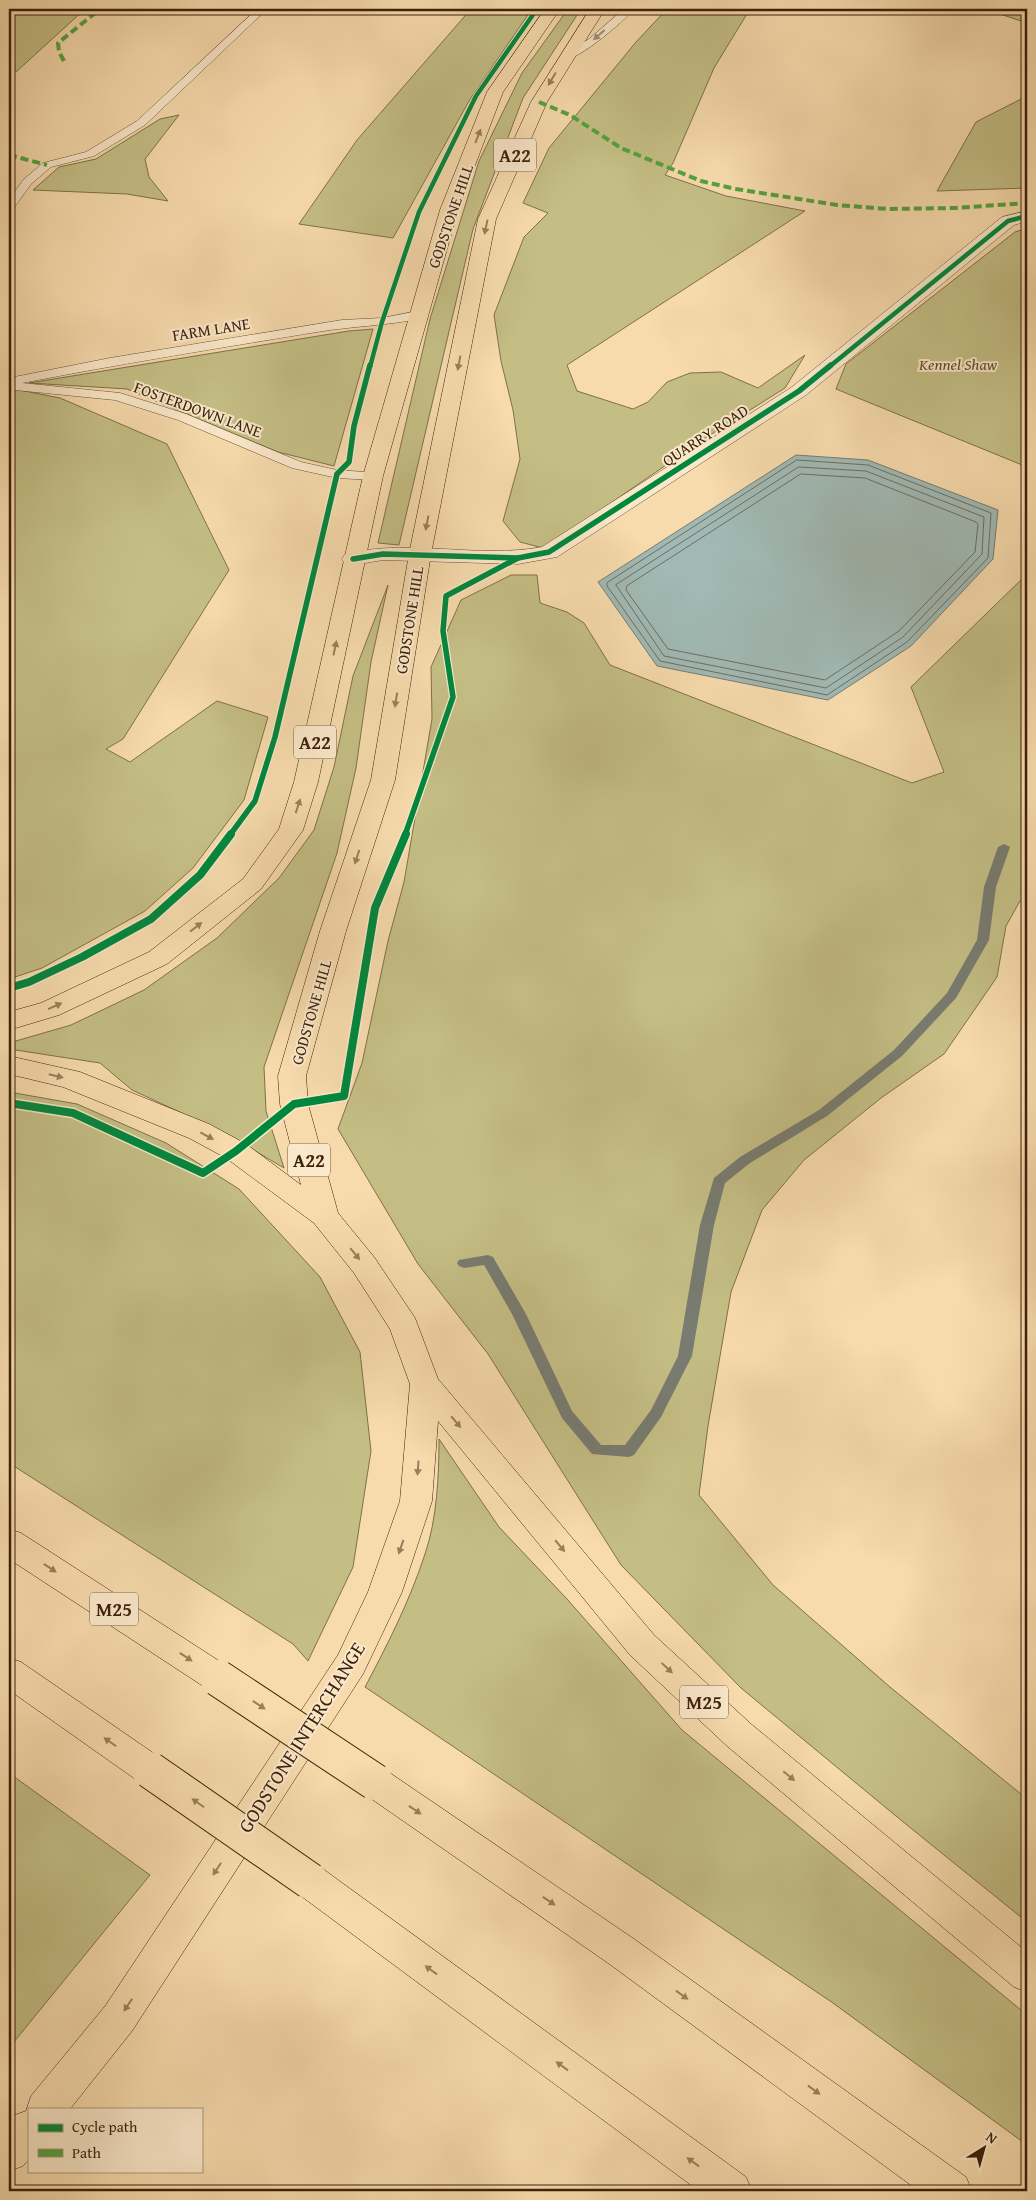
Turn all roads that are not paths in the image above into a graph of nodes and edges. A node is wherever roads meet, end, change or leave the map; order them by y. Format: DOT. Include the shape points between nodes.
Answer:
graph roads {
  1 [pos="262,9"];
  2 [pos="552,9"];
  3 [pos="597,9"];
  4 [pos="629,9"];
  5 [pos="566,58"];
  6 [pos="9,207"];
  7 [pos="1027,216"];
  8 [pos="418,315"];
  9 [pos="9,382"];
  10 [pos="9,386"];
  11 [pos="373,476"];
  12 [pos="420,554"];
  13 [pos="353,559"];
  14 [pos="9,1021"];
  15 [pos="9,1065"];
  16 [pos="324,1216"];
  17 [pos="424,1384"];
  18 [pos="9,1542"];
  19 [pos="9,1672"];
  20 [pos="1027,1975"];
  21 [pos="46,2108"];
  22 [pos="28,2130"];
  23 [pos="9,2152"];
  24 [pos="732,2191"];
  25 [pos="952,2191"];
  1 -- 6 [label="lane" via="141,123 90,154 47,165 27,182"];
  8 -- 2 [label="highway, GODSTONE HILL / A22, one-way" via="449,210 495,92"];
  3 -- 5 [label="highway, GODSTONE HILL / A22"];
  4 -- 5 [label="lane, one-way" via="592,41"];
  5 -- 12 [label="highway, GODSTONE HILL / A22, one-way" via="539,102 487,219"];
  7 -- 12 [label="street, QUARRY ROAD" via="1008,221 799,391 549,552 518,558"];
  8 -- 9 [label="lane, FARM LANE" via="110,362"];
  8 -- 11 [label="highway, GODSTONE HILL / A22"];
  10 -- 11 [label="lane, FOSTERDOWN LANE" via="116,396 182,417 296,466 337,474"];
  11 -- 13 [label="highway, GODSTONE HILL / A22"];
  12 -- 13 [label="street, QUARRY ROAD" via="383,554"];
  12 -- 16 [label="highway, GODSTONE HILL / A22, one-way" via="383,780 333,931 292,1076 294,1104"];
  14 -- 13 [label="highway, GODSTONE HILL / A22, one-way" via="50,1009 158,958 252,884 291,830 304,790"];
  15 -- 16 [label="highway, GODSTONE INTERCHANGE, one-way" via="70,1079 199,1131 236,1151"];
  16 -- 17 [label="highway, GODSTONE INTERCHANGE, one-way" via="364,1265 404,1326"];
  17 -- 20 [label="highway, M25, one-way" via="642,1645 740,1735"];
  17 -- 21 [label="highway, GODSTONE INTERCHANGE, one-way" via="416,1501 386,1592 351,1664 119,2018"];
  18 -- 25 [label="highway, M25, one-way, bridge" via="375,1782 621,1950"];
  24 -- 19 [label="highway, one-way, bridge" via="310,1880"];
  22 -- 23 [label="highway"];
}
